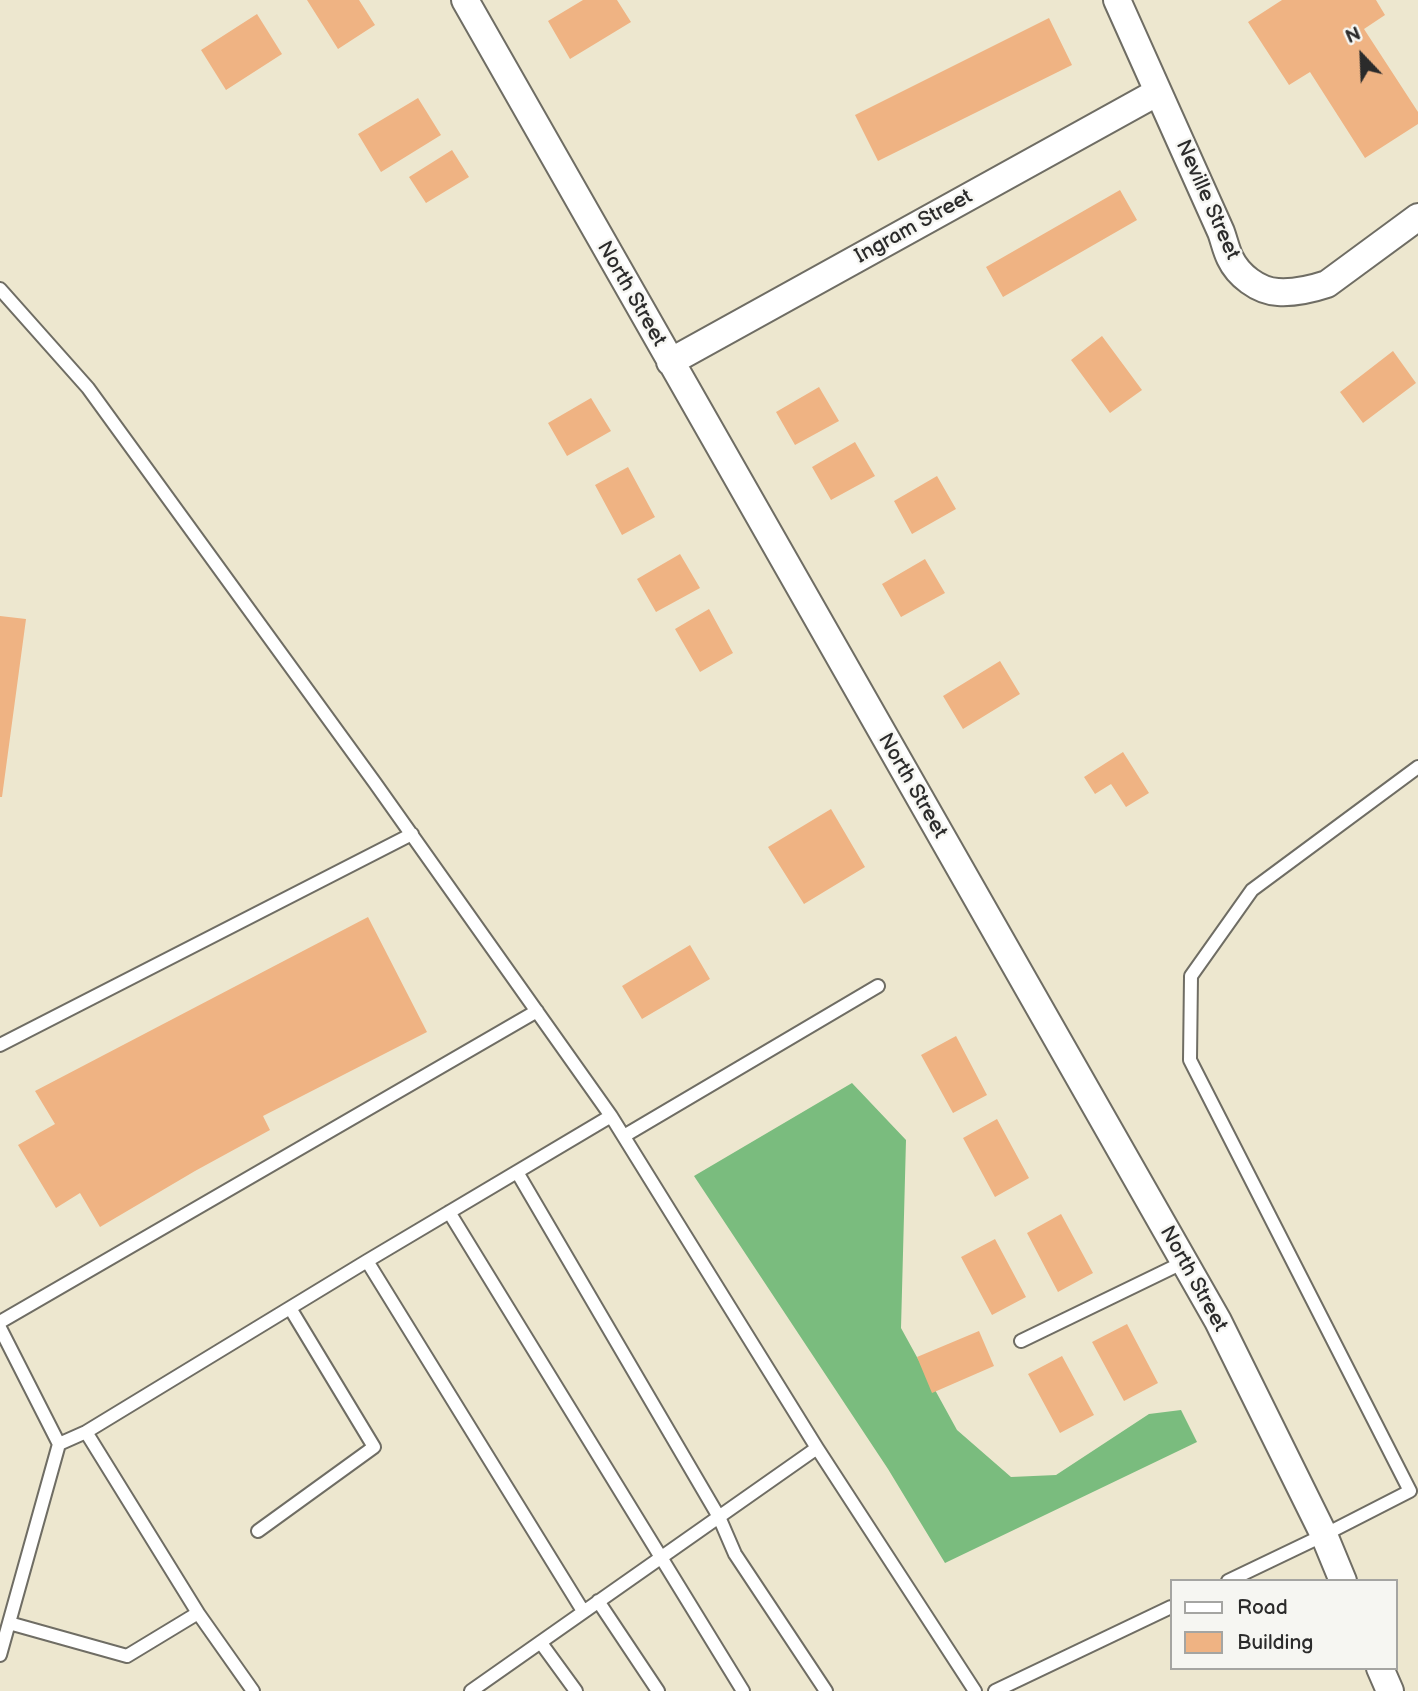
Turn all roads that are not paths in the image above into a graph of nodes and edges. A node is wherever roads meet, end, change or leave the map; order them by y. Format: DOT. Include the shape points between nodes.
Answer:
graph roads {
  1 [pos="465,0"];
  2 [pos="1117,0"];
  3 [pos="1158,92"];
  4 [pos="1418,216"];
  5 [pos="0,289"];
  6 [pos="670,362"];
  7 [pos="1418,767"];
  8 [pos="412,835"];
  9 [pos="878,986"];
  10 [pos="537,1011"];
  11 [pos="0,1045"];
  12 [pos="611,1116"];
  13 [pos="624,1136"];
  14 [pos="517,1172"];
  15 [pos="449,1212"];
  16 [pos="366,1261"];
  17 [pos="1184,1262"];
  18 [pos="290,1308"];
  19 [pos="0,1322"];
  20 [pos="0,1328"];
  21 [pos="1021,1341"];
  22 [pos="86,1432"];
  23 [pos="59,1444"];
  24 [pos="817,1448"];
  25 [pos="719,1517"];
  26 [pos="258,1531"];
  27 [pos="1324,1535"];
  28 [pos="661,1556"];
  29 [pos="1232,1579"];
  30 [pos="1342,1579"];
  31 [pos="598,1601"];
  32 [pos="1170,1608"];
  33 [pos="583,1611"];
  34 [pos="198,1613"];
  35 [pos="9,1623"];
  36 [pos="541,1643"];
  37 [pos="0,1655"];
  38 [pos="1381,1670"];
  39 [pos="253,1691"];
  40 [pos="471,1691"];
  41 [pos="576,1691"];
  42 [pos="658,1691"];
  43 [pos="743,1691"];
  44 [pos="826,1691"];
  45 [pos="975,1691"];
  46 [pos="995,1691"];
  47 [pos="1390,1691"];
  1 -- 6 [label="street, North Street"];
  2 -- 3 [label="street, Neville Street"];
  3 -- 4 [label="street, Neville Street" via="1231,260 1241,275 1258,286 1276,292 1327,285"];
  3 -- 6 [label="street, Ingram Street"];
  5 -- 8 [label="lane" via="88,388"];
  6 -- 17 [label="street, North Street"];
  7 -- 27 [label="lane" via="1252,890 1191,976 1189,1060 1410,1491"];
  8 -- 10 [label="lane"];
  8 -- 11 [label="lane"];
  9 -- 13 [label="lane"];
  10 -- 12 [label="lane"];
  10 -- 19 [label="lane"];
  12 -- 13 [label="lane"];
  12 -- 14 [label="lane"];
  13 -- 24 [label="lane"];
  14 -- 15 [label="lane"];
  14 -- 25 [label="lane"];
  15 -- 16 [label="lane"];
  15 -- 28 [label="lane"];
  16 -- 18 [label="lane"];
  16 -- 33 [label="lane"];
  17 -- 21 [label="lane"];
  17 -- 27 [label="street, North Street"];
  18 -- 22 [label="lane"];
  18 -- 26 [label="lane" via="374,1447"];
  20 -- 23 [label="lane"];
  22 -- 23 [label="lane"];
  22 -- 34 [label="lane"];
  23 -- 35 [label="lane"];
  24 -- 25 [label="lane"];
  24 -- 45 [label="lane"];
  25 -- 28 [label="lane"];
  25 -- 44 [label="lane" via="735,1554"];
  27 -- 29 [label="lane"];
  27 -- 30 [label="street, North Street"];
  28 -- 31 [label="lane"];
  28 -- 43 [label="lane"];
  31 -- 33 [label="lane"];
  31 -- 42 [label="lane"];
  32 -- 46 [label="lane"];
  33 -- 36 [label="lane"];
  34 -- 35 [label="lane" via="127,1656"];
  34 -- 39 [label="lane"];
  35 -- 37 [label="lane"];
  36 -- 40 [label="lane"];
  36 -- 41 [label="lane"];
  38 -- 47 [label="street"];
}
